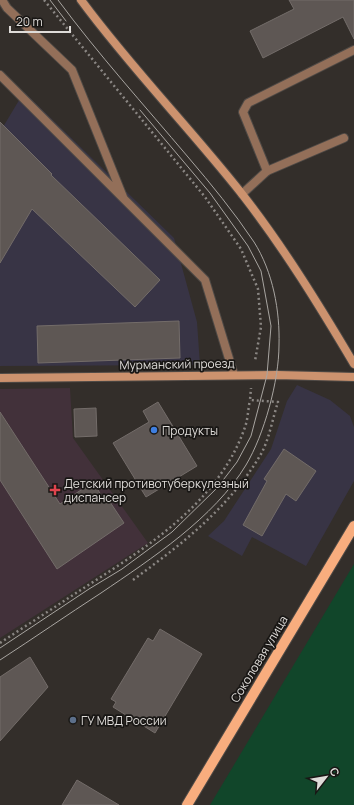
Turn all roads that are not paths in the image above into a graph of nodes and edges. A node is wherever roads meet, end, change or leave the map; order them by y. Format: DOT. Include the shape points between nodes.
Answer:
graph roads {
  1 [pos="2,0"];
  2 [pos="81,0"];
  3 [pos="354,50"];
  4 [pos="0,75"];
  5 [pos="344,138"];
  6 [pos="267,171"];
  7 [pos="242,194"];
  8 [pos="124,201"];
  9 [pos="354,364"];
  10 [pos="234,375"];
  11 [pos="354,377"];
  12 [pos="0,378"];
  13 [pos="354,526"];
  14 [pos="187,805"];
  1 -- 8 [label="street" via="7,8 72,70"];
  2 -- 7 [label="street"];
  3 -- 6 [label="street" via="248,103 243,112"];
  4 -- 8 [label="street"];
  5 -- 6 [label="street"];
  6 -- 7 [label="street"];
  7 -- 9 [label="street" via="292,261"];
  8 -- 10 [label="street" via="205,280"];
  10 -- 11 [label="street, Мурманский проезд"];
  10 -- 12 [label="street, Мурманский проезд"];
  13 -- 14 [label="main road, Соколовая улица"];
}
